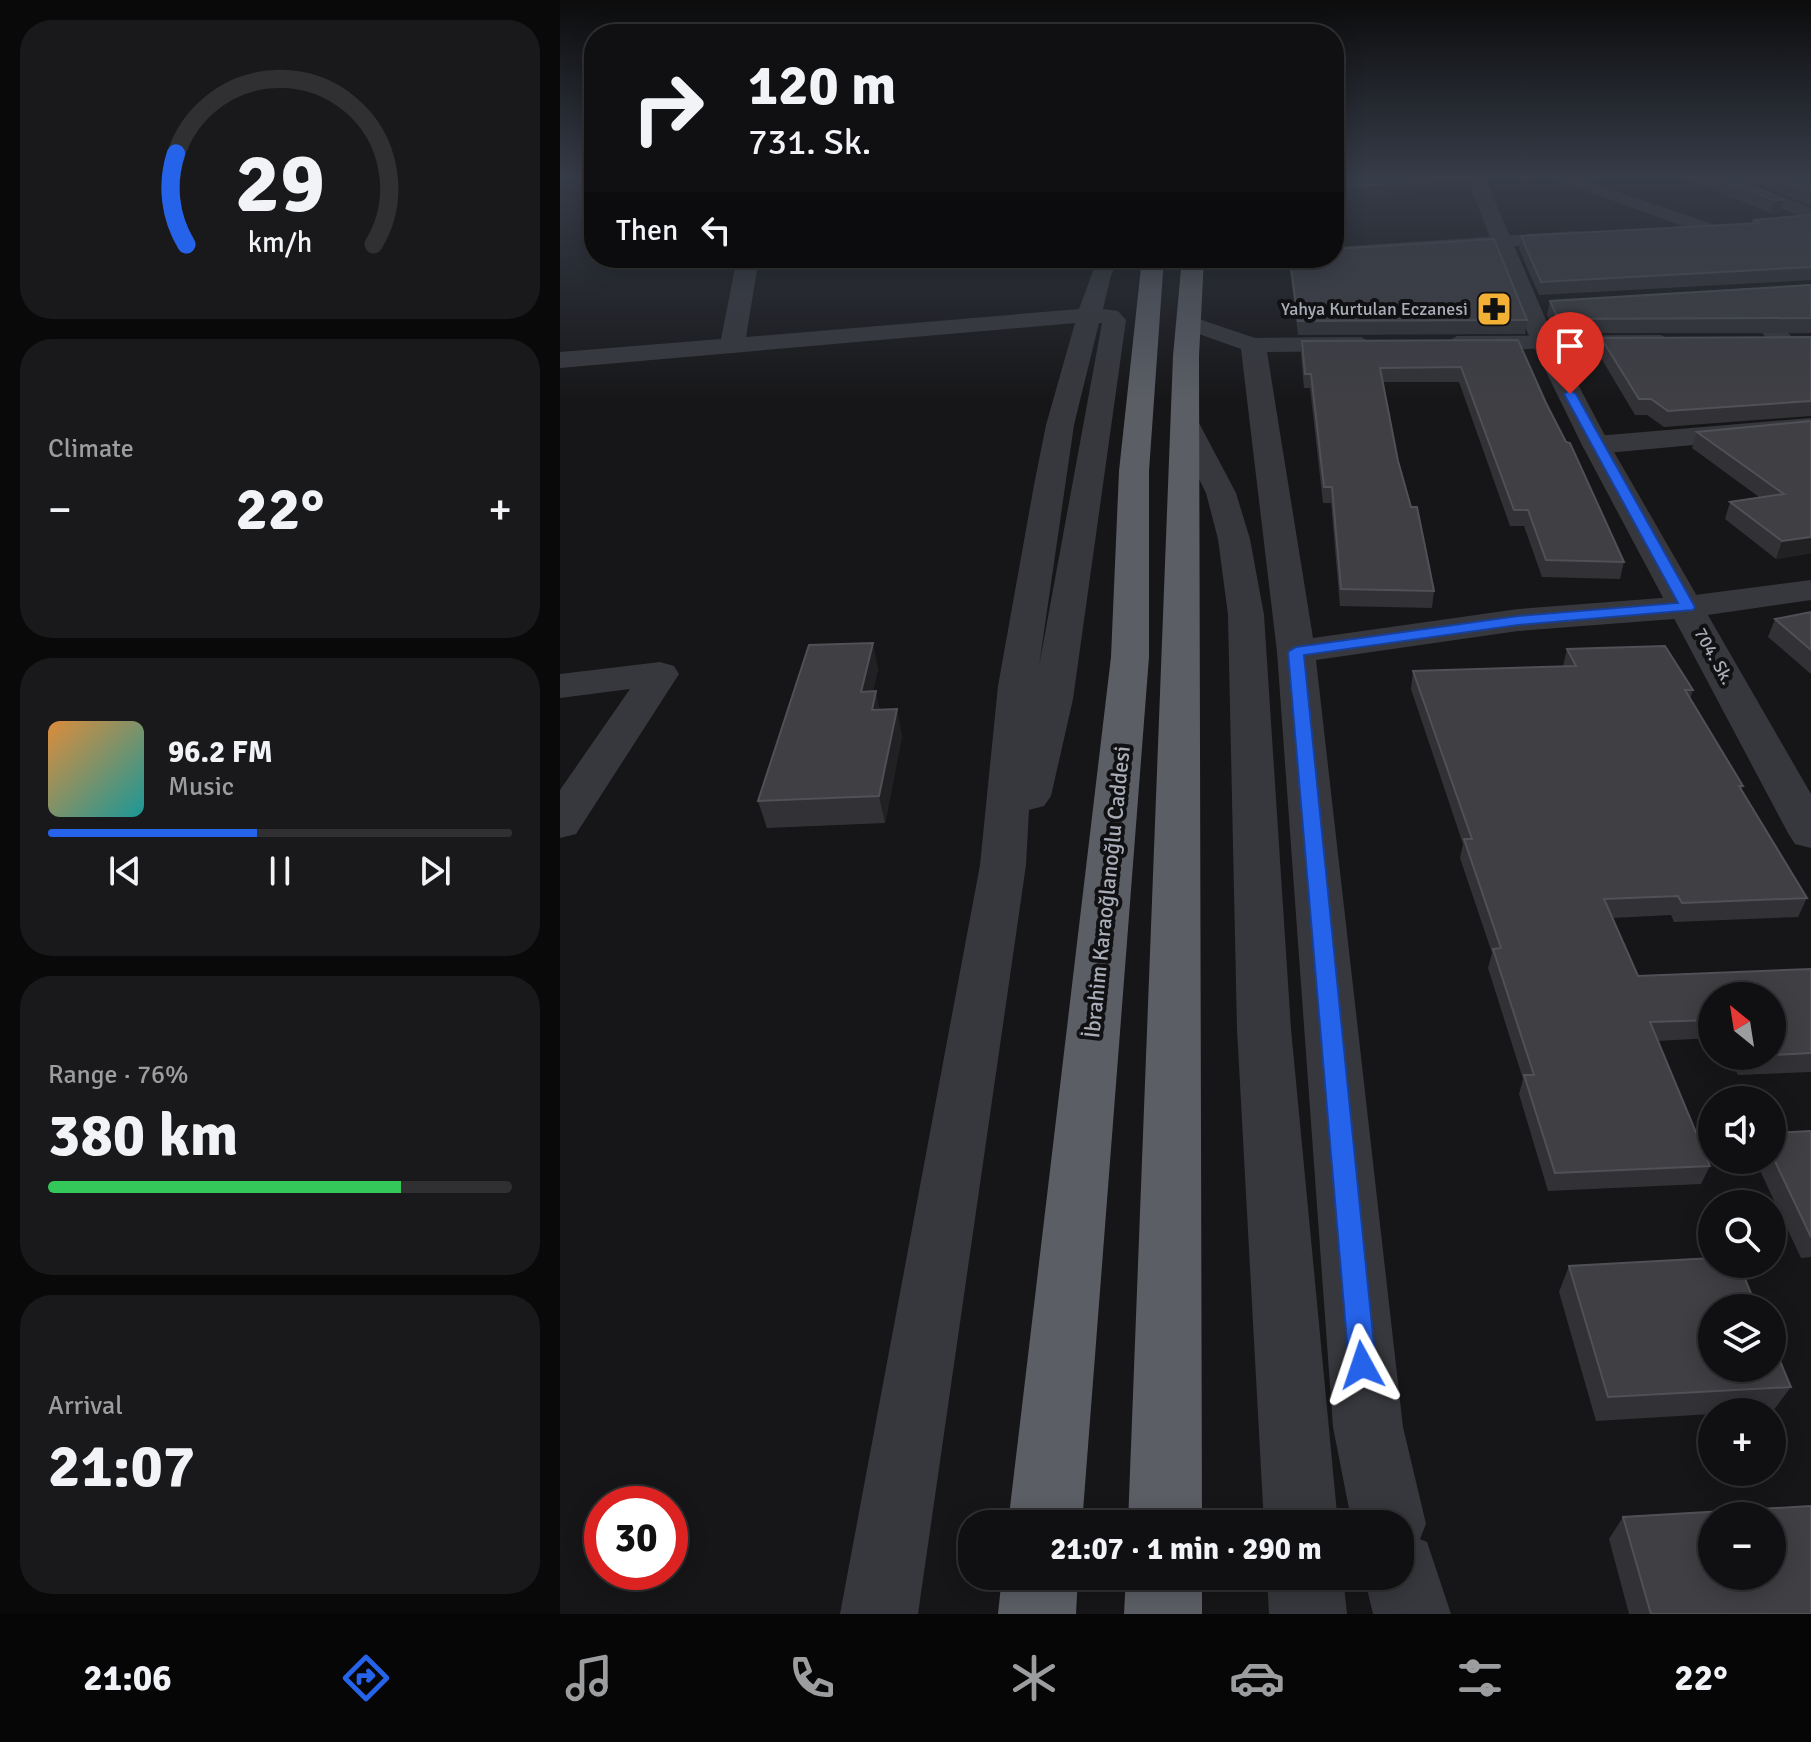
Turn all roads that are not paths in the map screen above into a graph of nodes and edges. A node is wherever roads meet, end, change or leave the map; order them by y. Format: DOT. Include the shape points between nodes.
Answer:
graph roads {
  1 [pos="1507,251"];
  2 [pos="746,268"];
  3 [pos="1106,268"];
  4 [pos="1177,268"];
  5 [pos="1181,268"];
  6 [pos="1770,293"];
  7 [pos="1090,315"];
  8 [pos="1190,323"];
  9 [pos="1544,342"];
  10 [pos="1679,342"];
  11 [pos="1754,342"];
  12 [pos="1784,342"];
  13 [pos="1811,342"];
  14 [pos="1436,343"];
  15 [pos="1390,344"];
  16 [pos="1253,345"];
  17 [pos="732,348"];
  18 [pos="560,360"];
  19 [pos="1811,375"];
  20 [pos="1185,423"];
  21 [pos="1811,426"];
  22 [pos="1596,445"];
  23 [pos="1087,484"];
  24 [pos="1049,485"];
  25 [pos="1811,590"];
  26 [pos="1687,607"];
  27 [pos="1296,652"];
  28 [pos="560,686"];
  29 [pos="560,823"];
  30 [pos="1811,833"];
  31 [pos="1003,865"];
  32 [pos="1046,1510"];
  33 [pos="1165,1510"];
  34 [pos="1300,1510"];
  35 [pos="1386,1510"];
  36 [pos="1039,1590"];
  37 [pos="1164,1590"];
  38 [pos="1306,1590"];
  39 [pos="1406,1590"];
  40 [pos="879,1614"];
  41 [pos="1037,1614"];
  42 [pos="1163,1614"];
  43 [pos="1308,1614"];
  44 [pos="1412,1614"];
  1 -- 9 [label="street, 704. Sk." via="1544,306"];
  2 -- 17 [label="street"];
  3 -- 7 [label="street"];
  4 -- 32 [label="highway, İbrahim Karaoğlanoğlu Caddesi" via="1134,471 1130,657"];
  5 -- 8 [label="highway"];
  6 -- 12 [label="street" via="1735,295"];
  7 -- 17 [label="street"];
  7 -- 23 [label="street" via="1114,320"];
  7 -- 24 [label="street"];
  8 -- 16 [label="street"];
  8 -- 20 [label="highway"];
  9 -- 10 [label="street"];
  9 -- 14 [label="street"];
  9 -- 22 [label="street, 704. Sk."];
  11 -- 12 [label="street"];
  12 -- 13 [label="street"];
  12 -- 19 [label="street"];
  15 -- 16 [label="street"];
  16 -- 27 [label="street"];
  17 -- 18 [label="street"];
  20 -- 33 [label="highway"];
  20 -- 34 [label="street" via="1221,493 1246,615 1264,1029"];
  21 -- 22 [label="street"];
  22 -- 26 [label="street, 704. Sk."];
  23 -- 24 [label="street"];
  23 -- 31 [label="street" via="1047,732"];
  24 -- 31 [label="street" via="1017,686"];
  25 -- 26 [label="street"];
  26 -- 27 [label="street" via="1518,620"];
  26 -- 30 [label="street, 704. Sk."];
  27 -- 35 [label="street" via="1368,1427"];
  28 -- 29 [label="street" via="660,674"];
  31 -- 40 [label="street"];
  36 -- 41 [label="highway"];
  37 -- 42 [label="highway"];
  38 -- 43 [label="street"];
  39 -- 44 [label="street"];
}
